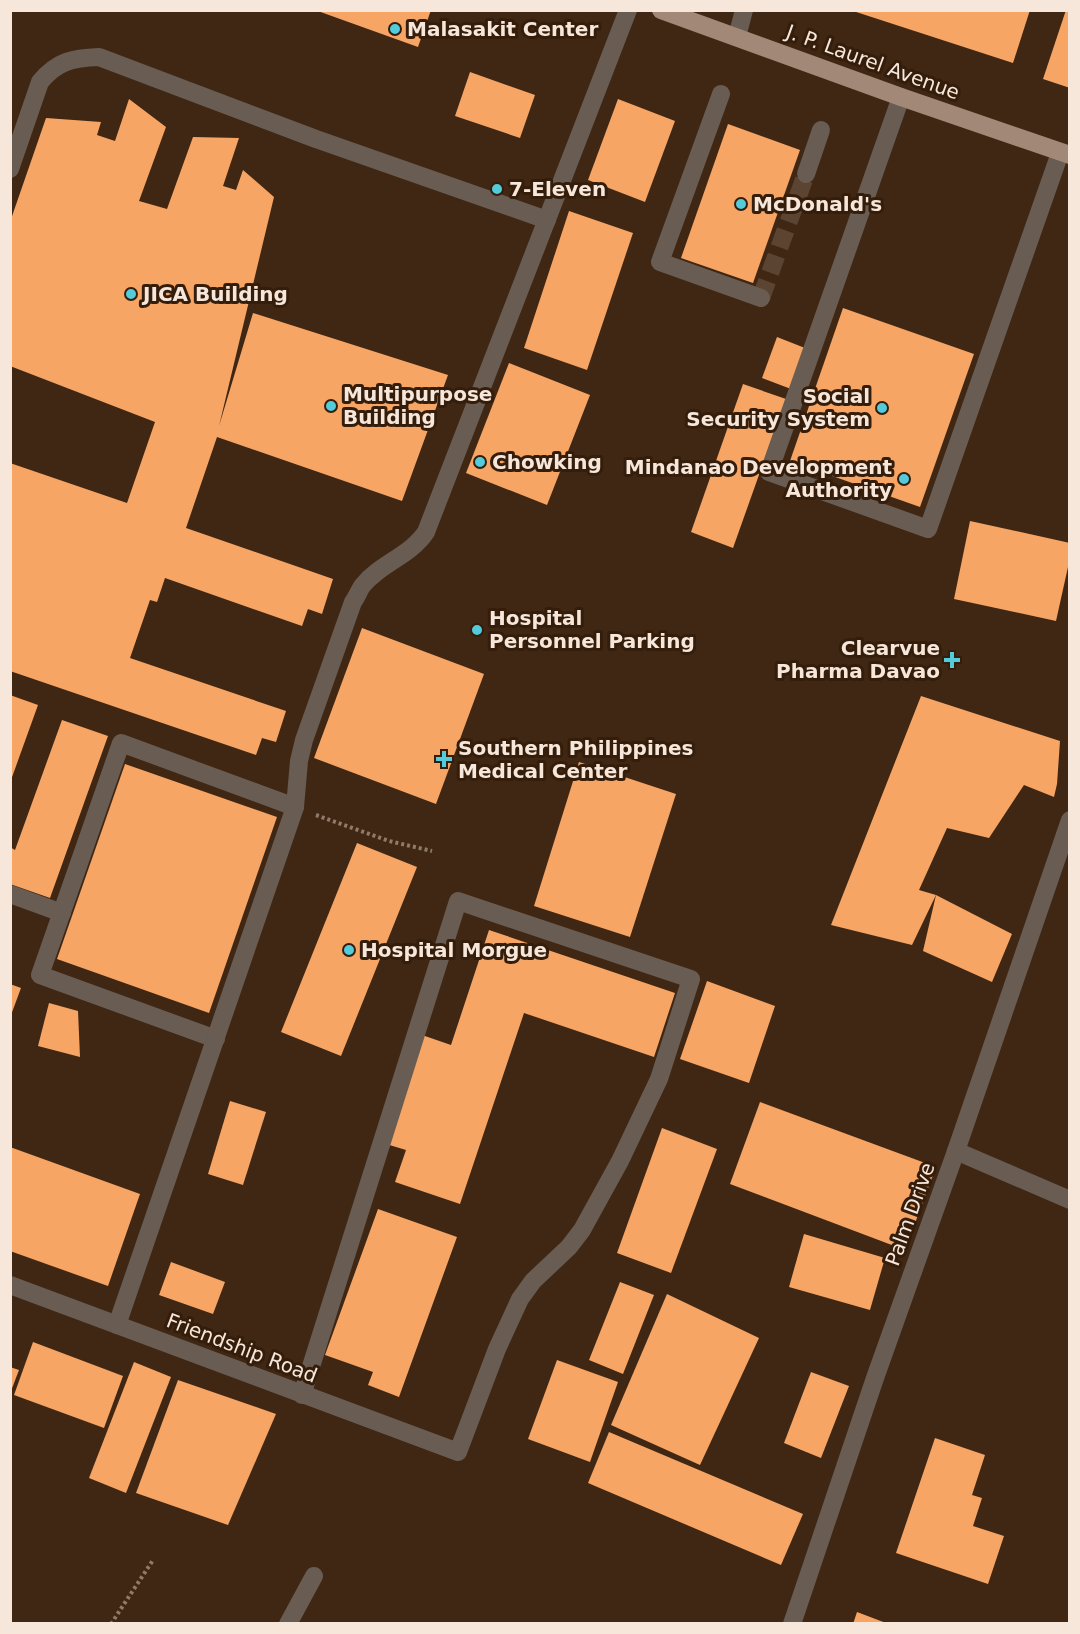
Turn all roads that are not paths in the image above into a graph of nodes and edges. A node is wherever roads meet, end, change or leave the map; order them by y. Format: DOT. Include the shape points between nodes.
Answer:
graph roads {
  1 [pos="628,10"];
  2 [pos="661,10"];
  3 [pos="744,10"];
  4 [pos="737,37"];
  5 [pos="721,94"];
  6 [pos="901,97"];
  7 [pos="821,130"];
  8 [pos="1065,154"];
  9 [pos="10,169"];
  10 [pos="806,174"];
  11 [pos="547,220"];
  12 [pos="761,298"];
  13 [pos="295,807"];
  14 [pos="1070,820"];
  15 [pos="10,894"];
  16 [pos="62,913"];
  17 [pos="216,1039"];
  18 [pos="956,1151"];
  19 [pos="1070,1200"];
  20 [pos="10,1285"];
  21 [pos="117,1325"];
  22 [pos="302,1395"];
  23 [pos="314,1576"];
  24 [pos="288,1623"];
  25 [pos="792,1623"];
  1 -- 11 [label="street"];
  2 -- 4 [label="main road, J. P. Laurel Avenue"];
  3 -- 4 [label="street"];
  4 -- 6 [label="main road, J. P. Laurel Avenue"];
  5 -- 12 [label="street" via="660,262"];
  6 -- 8 [label="main road, J. P. Laurel Avenue"];
  6 -- 8 [label="street" via="770,472 928,529"];
  7 -- 10 [label="street"];
  9 -- 11 [label="street" via="40,82 64,62 99,57"];
  11 -- 13 [label="street" via="426,532 407,552 375,574 353,602 298,761"];
  13 -- 16 [label="street" via="122,744"];
  13 -- 17 [label="street"];
  14 -- 18 [label="street, Palm Drive"];
  15 -- 16 [label="street"];
  16 -- 17 [label="street" via="40,975"];
  17 -- 21 [label="street"];
  18 -- 19 [label="street"];
  18 -- 25 [label="street, Palm Drive"];
  20 -- 21 [label="street, Friendship Road"];
  21 -- 22 [label="street, Friendship Road"];
  22 -- 22 [label="street, Friendship Road" via="458,1452 520,1299 582,1230 620,1161 659,1079 691,979 459,901"];
  23 -- 24 [label="street"];
}
